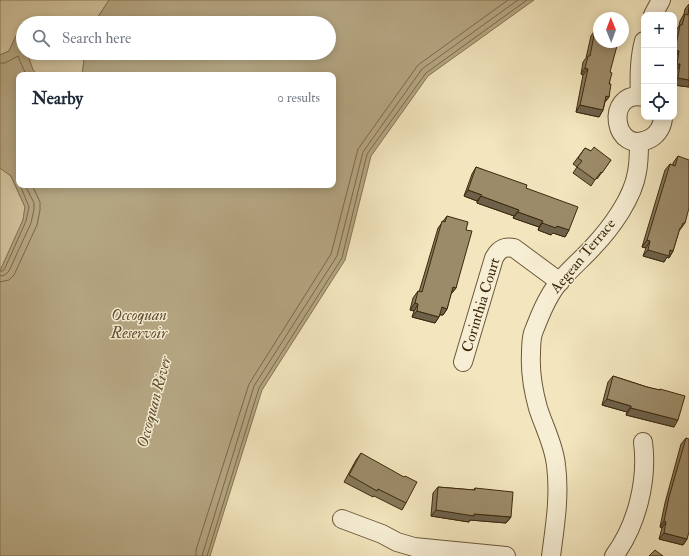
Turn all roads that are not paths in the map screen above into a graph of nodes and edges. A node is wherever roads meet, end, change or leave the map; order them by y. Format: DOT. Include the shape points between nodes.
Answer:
graph roads {
  1 [pos="660,0"];
  2 [pos="654,12"];
  3 [pos="642,48"];
  4 [pos="641,89"];
  5 [pos="641,97"];
  6 [pos="663,120"];
  7 [pos="639,142"];
  8 [pos="560,282"];
  9 [pos="463,362"];
  10 [pos="643,442"];
  11 [pos="342,519"];
  12 [pos="506,556"];
  13 [pos="551,556"];
  14 [pos="614,556"];
  1 -- 2 [label="street"];
  3 -- 4 [label="street" via="639,74"];
  5 -- 7 [label="street" via="627,100 618,112 617,121 624,136 631,141"];
  6 -- 7 [label="street" via="653,137"];
  7 -- 8 [label="street, Aegean Terrace" via="637,173 625,203 608,230"];
  8 -- 9 [label="street, Corinthia Court" via="514,248 501,249 494,258"];
  8 -- 13 [label="street, Aegean Terrace" via="540,314 532,336 530,366 538,408 556,464 558,488"];
  10 -- 14 [label="street" via="644,473 638,504 630,529"];
  11 -- 12 [label="street" via="414,548"];
}
